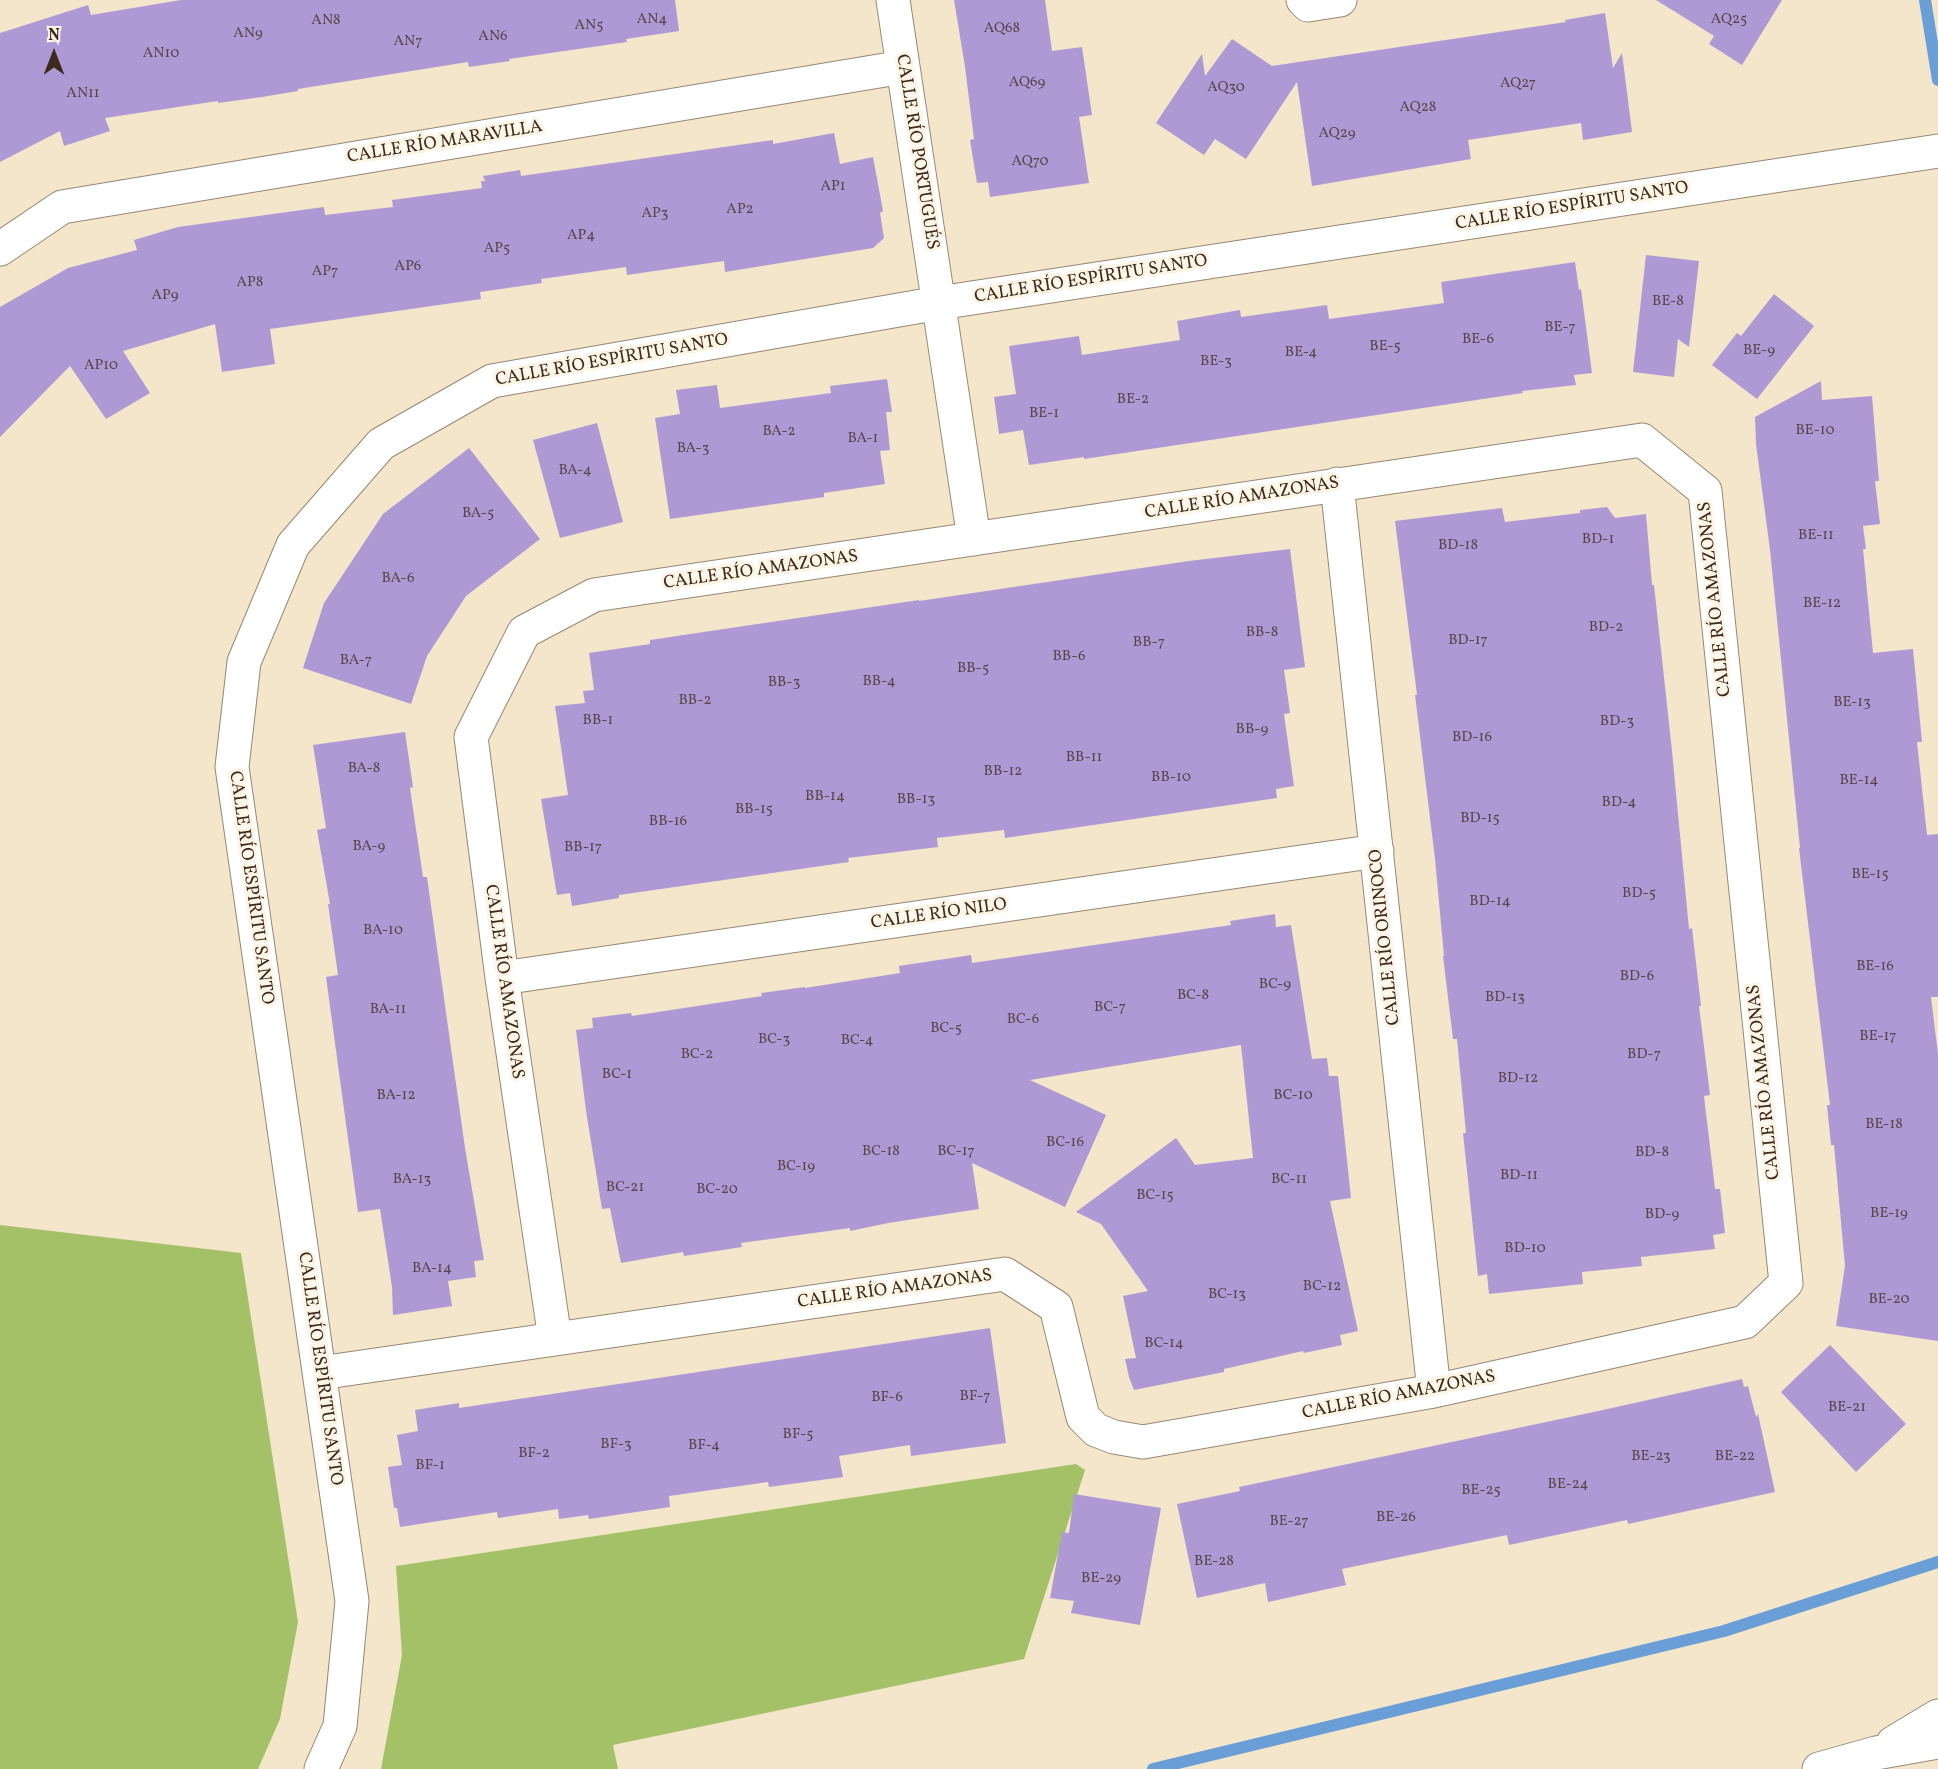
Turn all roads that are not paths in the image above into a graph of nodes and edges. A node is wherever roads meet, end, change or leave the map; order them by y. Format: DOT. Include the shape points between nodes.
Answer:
graph roads {
  1 [pos="893,0"];
  2 [pos="1303,0"];
  3 [pos="1340,0"];
  4 [pos="903,67"];
  5 [pos="1938,151"];
  6 [pos="0,249"];
  7 [pos="939,303"];
  8 [pos="1337,484"];
  9 [pos="974,539"];
  10 [pos="1377,851"];
  11 [pos="502,978"];
  12 [pos="555,1339"];
  13 [pos="320,1373"];
  14 [pos="1434,1391"];
  15 [pos="1938,1716"];
  16 [pos="1938,1742"];
  17 [pos="1876,1753"];
  18 [pos="321,1769"];
  19 [pos="1819,1769"];
  1 -- 4 [label="main road, CALLE RÍO PORTUGUÉS"];
  2 -- 3 [label="main road" via="1308,4"];
  4 -- 6 [label="main road, CALLE RÍO MARAVILLA" via="62,207"];
  4 -- 7 [label="main road, CALLE RÍO PORTUGUÉS"];
  5 -- 7 [label="main road, CALLE RÍO ESPÍRITU SANTO"];
  7 -- 9 [label="main road, CALLE RÍO PORTUGUÉS"];
  7 -- 13 [label="main road, CALLE RÍO ESPÍRITU SANTO" via="492,381 381,444 293,544 244,662 232,766"];
  8 -- 9 [label="main road, CALLE RÍO AMAZONAS"];
  8 -- 10 [label="main road, CALLE RÍO ORINOCO"];
  8 -- 14 [label="main road, CALLE RÍO AMAZONAS" via="1642,440 1705,491 1786,1282 1745,1322"];
  9 -- 11 [label="main road, CALLE RÍO AMAZONAS" via="594,595 524,632 471,737"];
  10 -- 11 [label="main road, CALLE RÍO NILO"];
  10 -- 14 [label="main road, CALLE RÍO ORINOCO"];
  11 -- 12 [label="main road, CALLE RÍO AMAZONAS"];
  12 -- 13 [label="main road, CALLE RÍO AMAZONAS"];
  12 -- 14 [label="main road, CALLE RÍO AMAZONAS" via="1005,1274 1056,1307 1083,1417 1096,1430 1114,1437 1143,1442"];
  13 -- 18 [label="main road, CALLE RÍO ESPÍRITU SANTO" via="352,1601 340,1726"];
  15 -- 17 [label="main road"];
  16 -- 17 [label="main road"];
  17 -- 19 [label="main road"];
}
